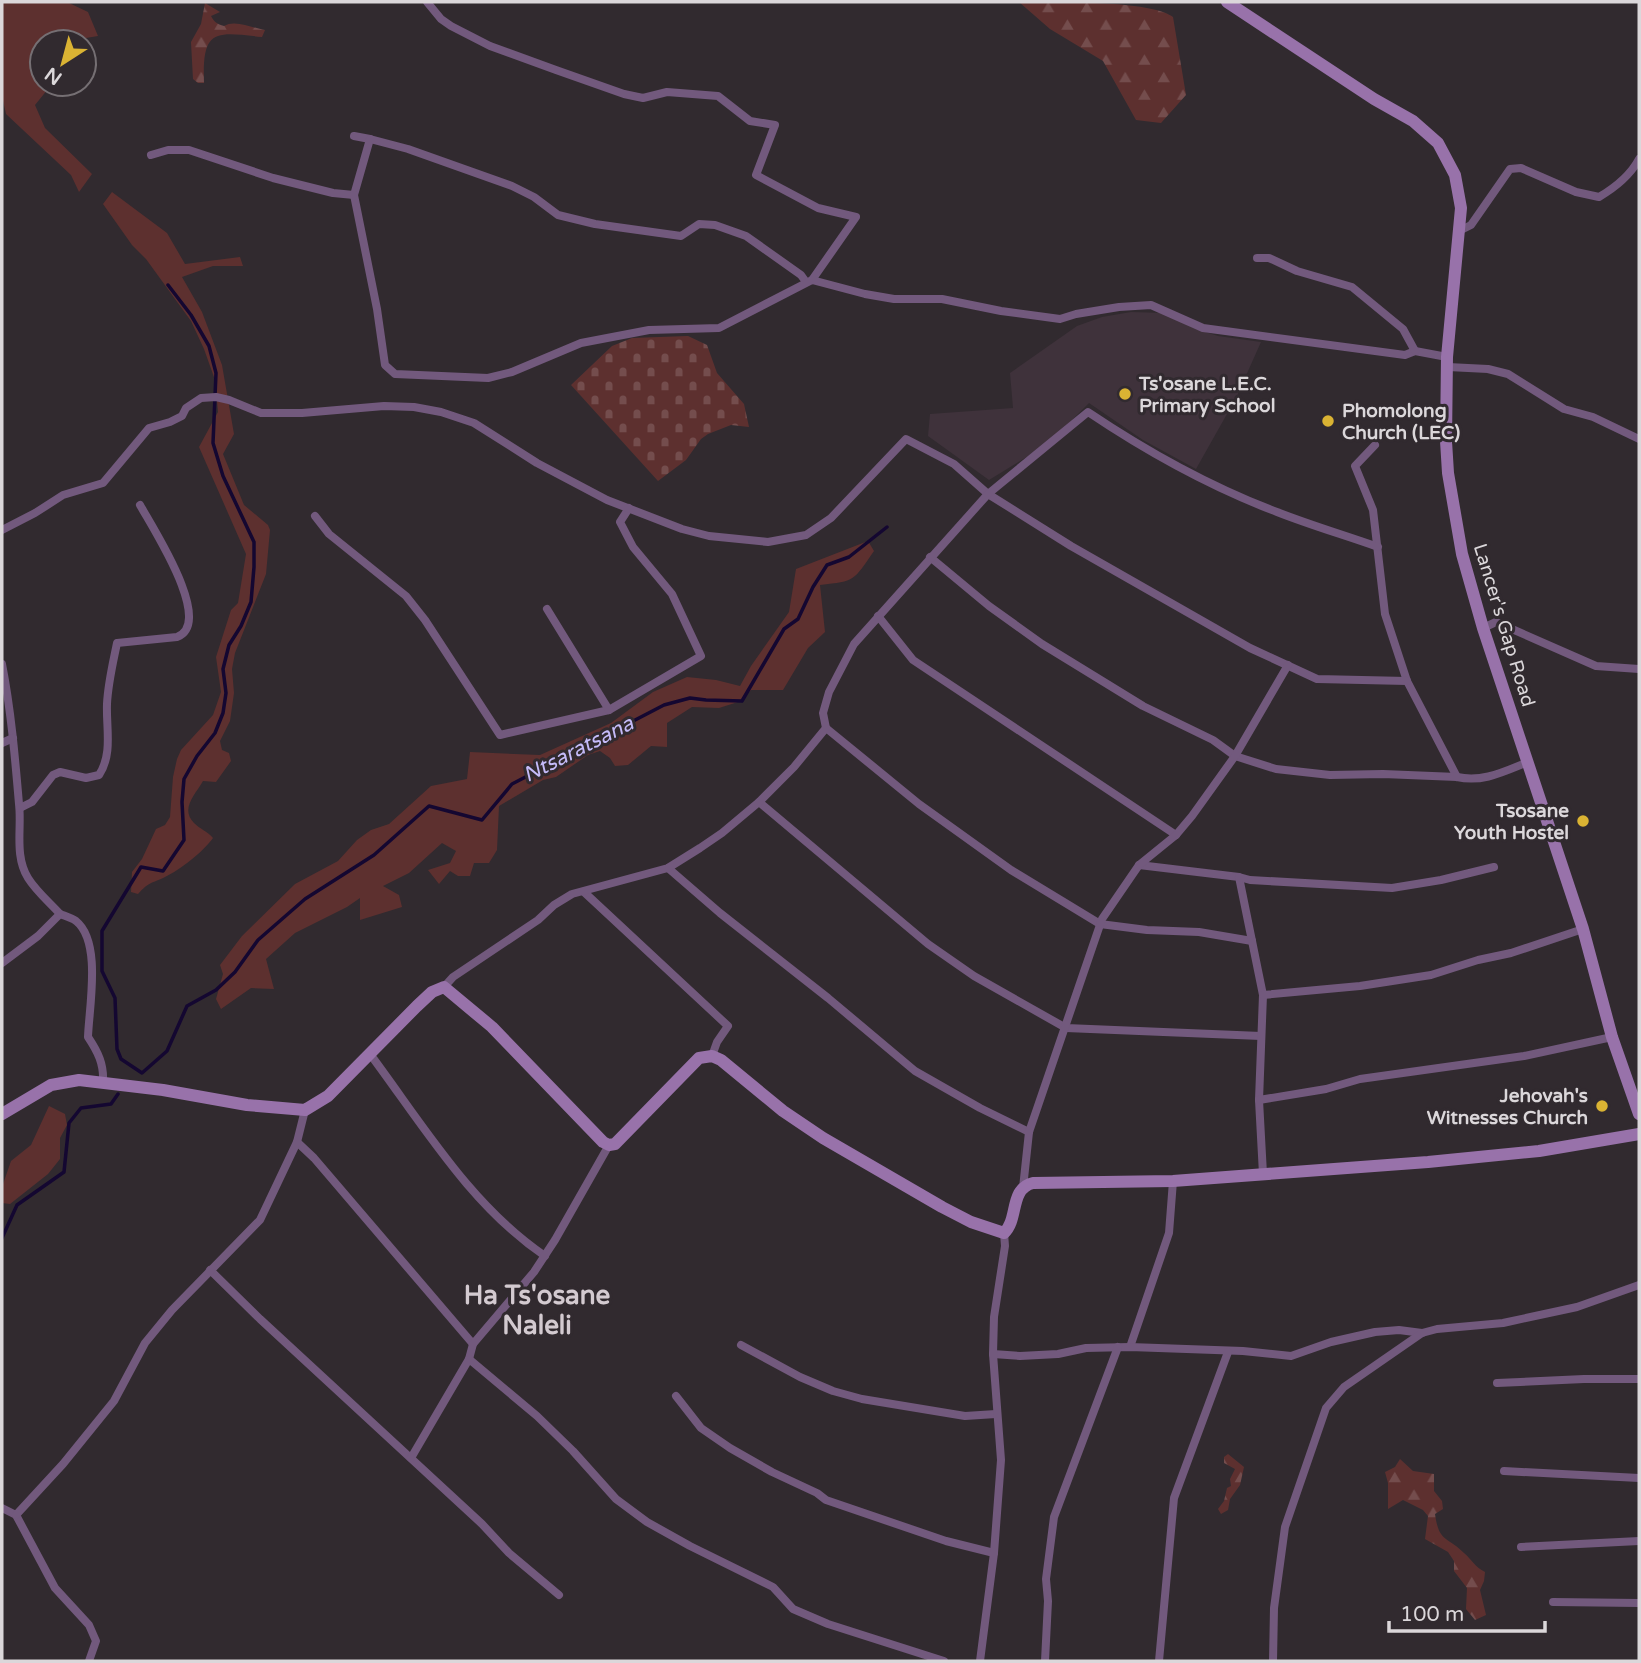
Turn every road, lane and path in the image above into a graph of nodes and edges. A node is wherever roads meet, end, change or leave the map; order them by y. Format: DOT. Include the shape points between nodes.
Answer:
graph roads {
  1 [pos="427,2"];
  2 [pos="1227,2"];
  3 [pos="354,136"];
  4 [pos="370,139"];
  5 [pos="151,155"];
  6 [pos="1639,159"];
  7 [pos="354,195"];
  8 [pos="1459,231"];
  9 [pos="1257,258"];
  10 [pos="809,281"];
  11 [pos="1415,351"];
  12 [pos="1447,362"];
  13 [pos="1639,439"];
  14 [pos="1375,445"];
  15 [pos="988,494"];
  16 [pos="140,505"];
  17 [pos="629,508"];
  18 [pos="315,516"];
  19 [pos="2,530"];
  20 [pos="1378,547"];
  21 [pos="930,557"];
  22 [pos="547,609"];
  23 [pos="878,616"];
  24 [pos="1483,628"];
  25 [pos="2,664"];
  26 [pos="1288,665"];
  27 [pos="1639,669"];
  28 [pos="1407,681"];
  29 [pos="609,710"];
  30 [pos="826,728"];
  31 [pos="13,738"];
  32 [pos="2,743"];
  33 [pos="1235,756"];
  34 [pos="1528,762"];
  35 [pos="1457,777"];
  36 [pos="759,802"];
  37 [pos="20,808"];
  38 [pos="1176,835"];
  39 [pos="1139,865"];
  40 [pos="1494,867"];
  41 [pos="668,869"];
  42 [pos="1238,877"];
  43 [pos="584,892"];
  44 [pos="60,915"];
  45 [pos="1100,924"];
  46 [pos="1583,929"];
  47 [pos="1252,941"];
  48 [pos="2,963"];
  49 [pos="443,987"];
  50 [pos="1264,995"];
  51 [pos="1066,1028"];
  52 [pos="1261,1036"];
  53 [pos="1612,1037"];
  54 [pos="370,1054"];
  55 [pos="712,1056"];
  56 [pos="103,1082"];
  57 [pos="1635,1088"];
  58 [pos="1259,1100"];
  59 [pos="305,1110"];
  60 [pos="1638,1111"];
  61 [pos="2,1114"];
  62 [pos="1029,1132"];
  63 [pos="1639,1134"];
  64 [pos="297,1142"];
  65 [pos="609,1145"];
  66 [pos="1263,1174"];
  67 [pos="1173,1181"];
  68 [pos="1023,1188"];
  69 [pos="1004,1233"];
  70 [pos="545,1256"];
  71 [pos="210,1270"];
  72 [pos="1639,1285"];
  73 [pos="1422,1333"];
  74 [pos="474,1344"];
  75 [pos="740,1345"];
  76 [pos="1118,1348"];
  77 [pos="1130,1348"];
  78 [pos="1228,1352"];
  79 [pos="993,1354"];
  80 [pos="469,1359"];
  81 [pos="1639,1379"];
  82 [pos="1497,1383"];
  83 [pos="676,1395"];
  84 [pos="996,1414"];
  85 [pos="411,1458"];
  86 [pos="1504,1471"];
  87 [pos="1639,1478"];
  88 [pos="2,1508"];
  89 [pos="16,1515"];
  90 [pos="1639,1541"];
  91 [pos="1521,1547"];
  92 [pos="994,1553"];
  93 [pos="559,1595"];
  94 [pos="1553,1602"];
  95 [pos="1639,1603"];
  96 [pos="922,1658"];
  97 [pos="983,1660"];
  98 [pos="89,1661"];
  99 [pos="944,1661"];
  100 [pos="1045,1661"];
  101 [pos="1159,1661"];
  102 [pos="1273,1661"];
  1 -- 10 [label="street" via="441,19 489,46 624,94 643,98 667,92 718,96 750,121 775,125 756,175 818,208 856,218"];
  2 -- 8 [label="street, Lancer's Gap Road" via="1413,121 1438,143 1455,174 1461,208"];
  3 -- 4 [label="street"];
  4 -- 7 [label="street"];
  4 -- 10 [label="street" via="512,186 558,215 681,236 699,224 715,225 746,236"];
  5 -- 7 [label="street" via="189,150 273,178"];
  6 -- 8 [label="street" via="1616,187 1599,197 1521,168 1510,169 1471,225"];
  7 -- 10 [label="street" via="385,365 395,374 488,378 581,342 649,330 719,328"];
  8 -- 12 [label="street, Lancer's Gap Road"];
  9 -- 11 [label="street" via="1269,258 1352,287 1403,329"];
  10 -- 11 [label="street" via="894,299 942,299 1060,319 1152,305 1203,328 1405,355"];
  11 -- 12 [label="street"];
  12 -- 13 [label="street" via="1508,374 1564,408"];
  12 -- 24 [label="street, Lancer's Gap Road" via="1448,473 1462,554"];
  14 -- 20 [label="street" via="1355,466 1373,510"];
  15 -- 17 [label="street" via="954,464 906,439 831,518 806,535 768,542 709,536"];
  15 -- 20 [label="street" via="1088,412 1124,436 1275,512"];
  15 -- 21 [label="street"];
  15 -- 26 [label="street" via="1071,546"];
  16 -- 37 [label="street" via="182,586 190,614 188,629 177,637 117,643 107,704 105,766 99,775 86,778 61,772 53,775 32,802"];
  17 -- 19 [label="street" via="575,484 474,423 441,412 384,406 261,412 216,397 201,398 182,416 149,428 103,483 63,495"];
  17 -- 29 [label="street" via="620,522 633,547 672,594 701,656"];
  18 -- 29 [label="street" via="329,534 406,596 500,735"];
  20 -- 28 [label="street" via="1385,614"];
  21 -- 23 [label="street"];
  21 -- 33 [label="street" via="1042,644"];
  22 -- 29 [label="street"];
  23 -- 30 [label="street" via="854,644 829,692 823,713"];
  23 -- 38 [label="street" via="914,660"];
  24 -- 27 [label="street" via="1496,622 1596,666"];
  24 -- 34 [label="street, Lancer's Gap Road"];
  25 -- 31 [label="street"];
  26 -- 28 [label="street" via="1317,679"];
  26 -- 33 [label="street"];
  28 -- 35 [label="street"];
  30 -- 36 [label="street"];
  30 -- 45 [label="street" via="919,804 1011,870"];
  31 -- 32 [label="street"];
  31 -- 37 [label="street"];
  33 -- 35 [label="street" via="1276,769 1330,775"];
  33 -- 38 [label="street"];
  34 -- 35 [label="street" via="1485,778"];
  34 -- 46 [label="street, Lancer's Gap Road"];
  36 -- 41 [label="street"];
  36 -- 51 [label="street" via="928,944"];
  37 -- 44 [label="street" via="18,835 28,878"];
  38 -- 39 [label="street"];
  39 -- 42 [label="street"];
  39 -- 45 [label="street"];
  40 -- 42 [label="street" via="1392,888"];
  41 -- 43 [label="street"];
  41 -- 62 [label="street" via="915,1071"];
  42 -- 47 [label="street"];
  43 -- 49 [label="street" via="554,905"];
  43 -- 55 [label="street" via="728,1026"];
  44 -- 48 [label="street"];
  44 -- 56 [label="street" via="75,920 87,937 92,975 88,1037 98,1051"];
  45 -- 47 [label="street"];
  45 -- 51 [label="street"];
  46 -- 50 [label="street" via="1431,975"];
  46 -- 53 [label="street, Lancer's Gap Road"];
  47 -- 50 [label="street"];
  49 -- 54 [label="street" via="432,992"];
  49 -- 65 [label="street" via="492,1027"];
  50 -- 52 [label="street"];
  51 -- 52 [label="street"];
  51 -- 62 [label="street"];
  52 -- 58 [label="street"];
  53 -- 57 [label="street, Lancer's Gap Road"];
  53 -- 58 [label="street"];
  54 -- 59 [label="street" via="328,1096"];
  54 -- 70 [label="street" via="474,1194 521,1240"];
  55 -- 65 [label="street" via="699,1058"];
  55 -- 69 [label="street" via="823,1138 961,1217"];
  56 -- 59 [label="street"];
  56 -- 61 [label="street" via="51,1085"];
  57 -- 60 [label="street, Lancer's Gap Road"];
  58 -- 66 [label="street"];
  59 -- 64 [label="street"];
  62 -- 68 [label="street"];
  63 -- 66 [label="street" via="1511,1154"];
  64 -- 71 [label="street" via="260,1220"];
  64 -- 74 [label="street"];
  65 -- 70 [label="street"];
  66 -- 67 [label="street"];
  67 -- 68 [label="street" via="1033,1183"];
  67 -- 77 [label="street" via="1169,1233"];
  68 -- 69 [label="street"];
  69 -- 79 [label="street"];
  70 -- 74 [label="street"];
  71 -- 85 [label="street"];
  71 -- 89 [label="street" via="145,1343 114,1401"];
  72 -- 73 [label="street" via="1577,1307 1503,1323"];
  73 -- 78 [label="street" via="1375,1332 1291,1356"];
  73 -- 102 [label="street" via="1344,1387 1326,1408 1285,1527 1274,1608"];
  74 -- 80 [label="street"];
  75 -- 84 [label="street" via="800,1377 862,1399 965,1416"];
  76 -- 77 [label="street"];
  76 -- 79 [label="street"];
  76 -- 100 [label="street" via="1054,1517 1046,1579"];
  77 -- 78 [label="street"];
  78 -- 101 [label="street" via="1174,1498"];
  79 -- 84 [label="street"];
  80 -- 85 [label="street"];
  80 -- 96 [label="street" via="537,1416 616,1499 647,1522 773,1587 793,1609"];
  81 -- 82 [label="street"];
  83 -- 92 [label="street" via="701,1428 826,1500"];
  84 -- 92 [label="street" via="1001,1460"];
  85 -- 93 [label="street"];
  86 -- 87 [label="street"];
  88 -- 89 [label="street"];
  89 -- 98 [label="street" via="55,1588 89,1625 96,1640"];
  90 -- 91 [label="street"];
  92 -- 97 [label="street"];
  94 -- 95 [label="street"];
  96 -- 99 [label="street"];
}
